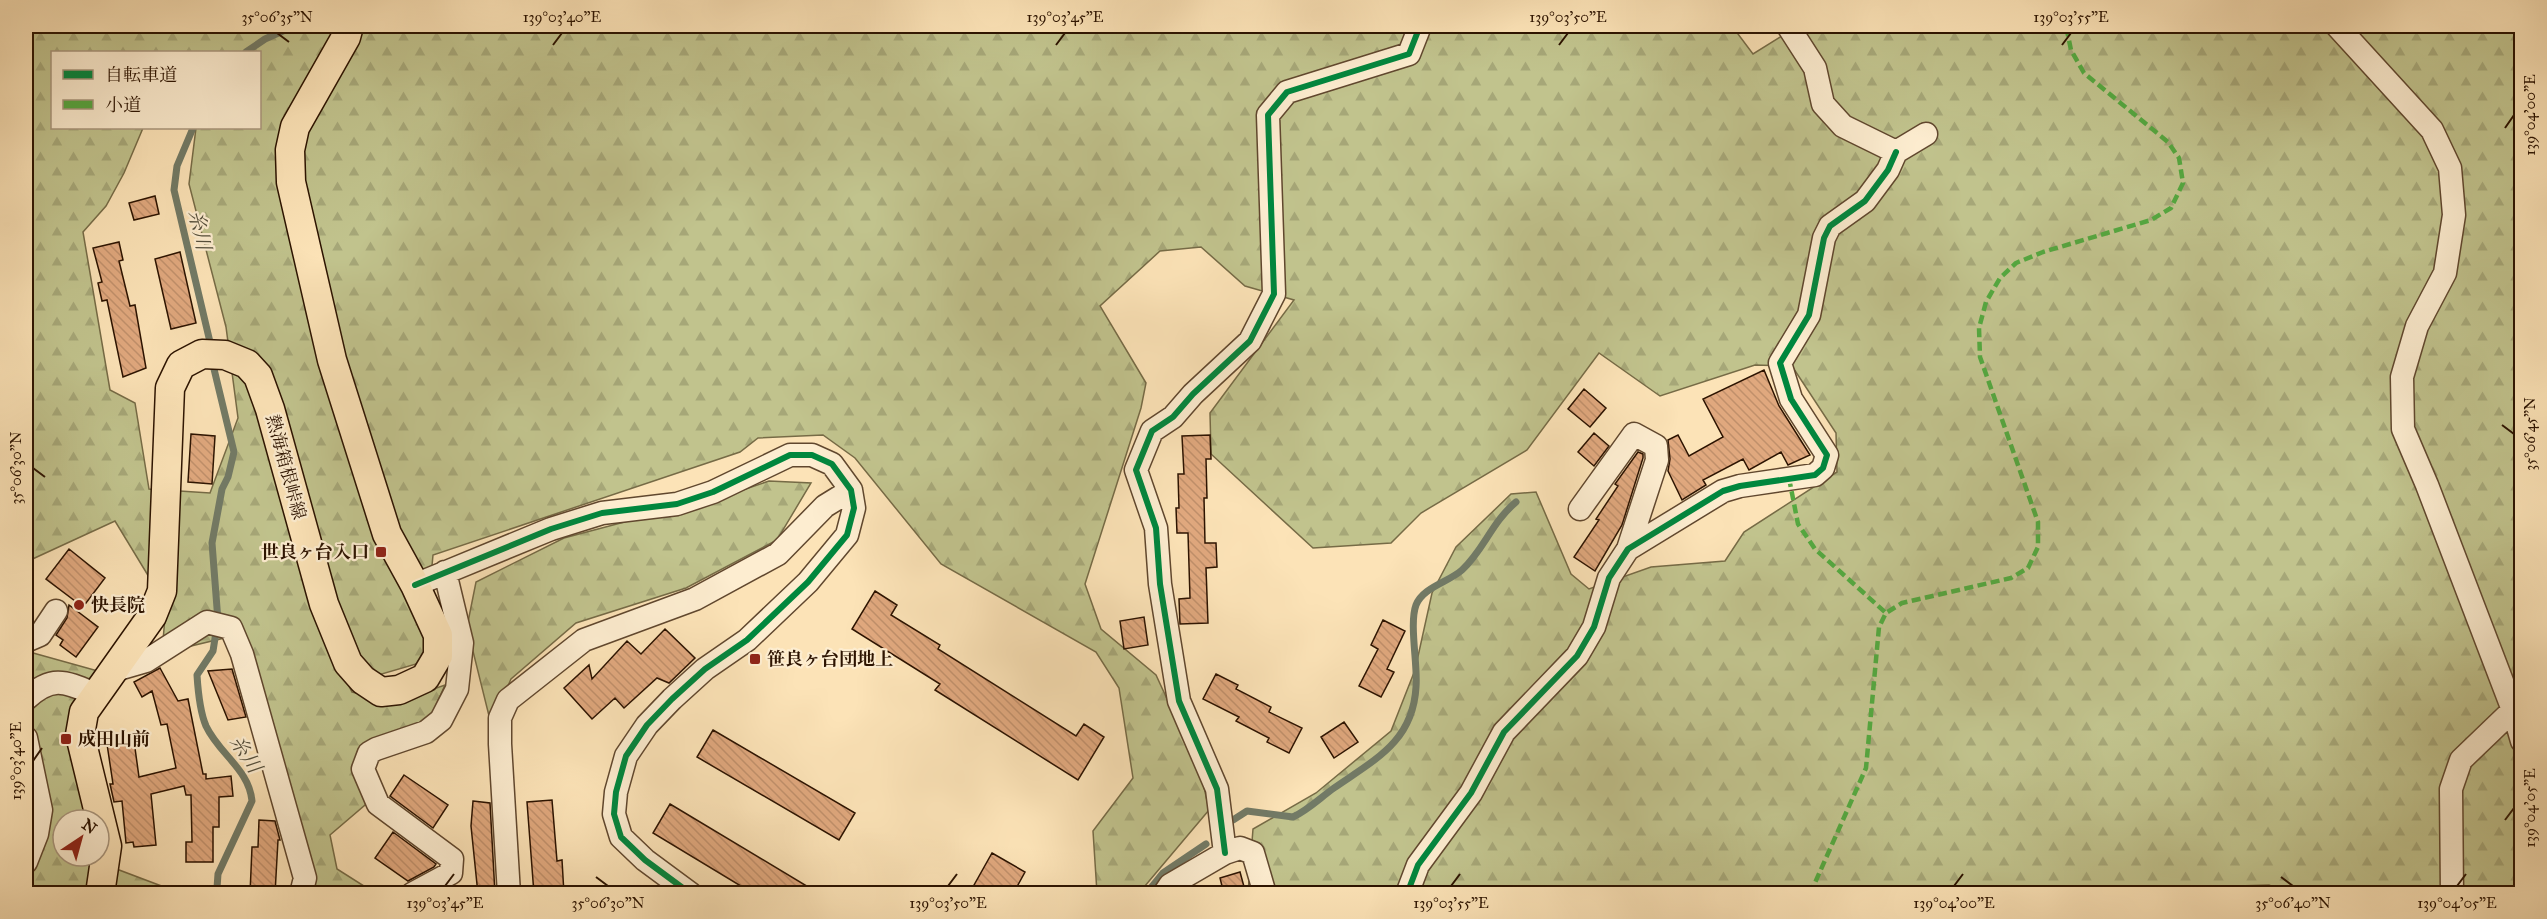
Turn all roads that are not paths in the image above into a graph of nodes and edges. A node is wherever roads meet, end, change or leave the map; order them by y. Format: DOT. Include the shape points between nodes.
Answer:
graph roads {
  1 [pos="350,26"];
  2 [pos="1420,26"];
  3 [pos="1788,26"];
  4 [pos="2337,26"];
  5 [pos="1926,134"];
  6 [pos="1896,152"];
  7 [pos="851,490"];
  8 [pos="1580,509"];
  9 [pos="1628,549"];
  10 [pos="445,572"];
  11 [pos="416,585"];
  12 [pos="56,610"];
  13 [pos="26,641"];
  14 [pos="115,670"];
  15 [pos="29,688"];
  16 [pos="97,695"];
  17 [pos="2513,710"];
  18 [pos="26,738"];
  19 [pos="2522,741"];
  20 [pos="1226,853"];
  21 [pos="26,862"];
  22 [pos="100,894"];
  23 [pos="300,894"];
  24 [pos="412,894"];
  25 [pos="509,894"];
  26 [pos="691,894"];
  27 [pos="1164,894"];
  28 [pos="1265,894"];
  29 [pos="1407,894"];
  30 [pos="2452,894"];
  1 -- 11 [label="main road, 熱海箱根峠線" via="295,127 290,150 291,182 332,360 387,534"];
  2 -- 20 [label="street" via="1409,54 1287,92 1268,116 1274,294 1250,341 1173,417 1152,431 1136,470 1156,528 1160,584 1179,701 1217,789"];
  3 -- 6 [label="street" via="1815,68 1823,104 1843,126"];
  4 -- 17 [label="street" via="2432,130 2450,168 2454,215 2445,273 2417,326 2402,377 2403,429"];
  5 -- 6 [label="street"];
  6 -- 9 [label="street" via="1865,201 1830,226 1824,238 1809,315 1780,363 1791,399 1827,455 1823,468 1815,474 1723,491"];
  7 -- 10 [label="street" via="832,464 812,455 790,456 713,492 677,504 602,513"];
  7 -- 25 [label="street" via="825,506 778,554 695,599 584,640 508,700 500,718 500,744"];
  7 -- 26 [label="street" via="854,508 847,535 808,582 747,640 705,669 672,699 647,725 626,756 614,814 621,837"];
  8 -- 9 [label="street" via="1634,434 1656,447 1657,460"];
  9 -- 29 [label="street" via="1609,578 1594,627 1577,656 1504,732 1471,793 1418,865"];
  10 -- 11 [label="street"];
  10 -- 24 [label="street" via="462,643 457,689 441,720 426,732 369,753 363,769 378,804 452,859 451,873"];
  11 -- 14 [label="main road, 熱海箱根峠線" via="438,635 438,656 425,678 399,690 381,692 348,663 324,604 258,376 247,364 225,355 202,354 181,365 170,388 162,591 152,616"];
  12 -- 13 [label="street" via="40,635"];
  14 -- 16 [label="main road, 熱海箱根峠線"];
  14 -- 23 [label="street" via="146,661 207,622 231,628 242,654 305,878"];
  15 -- 16 [label="street" via="55,681"];
  16 -- 22 [label="main road, 熱海箱根峠線" via="84,712 80,735 107,846"];
  17 -- 19 [label="street"];
  17 -- 30 [label="street" via="2461,760 2451,789"];
  18 -- 21 [label="street" via="42,810"];
  20 -- 27 [label="street" via="1170,885"];
  20 -- 28 [label="street" via="1240,848 1252,853"];
}
